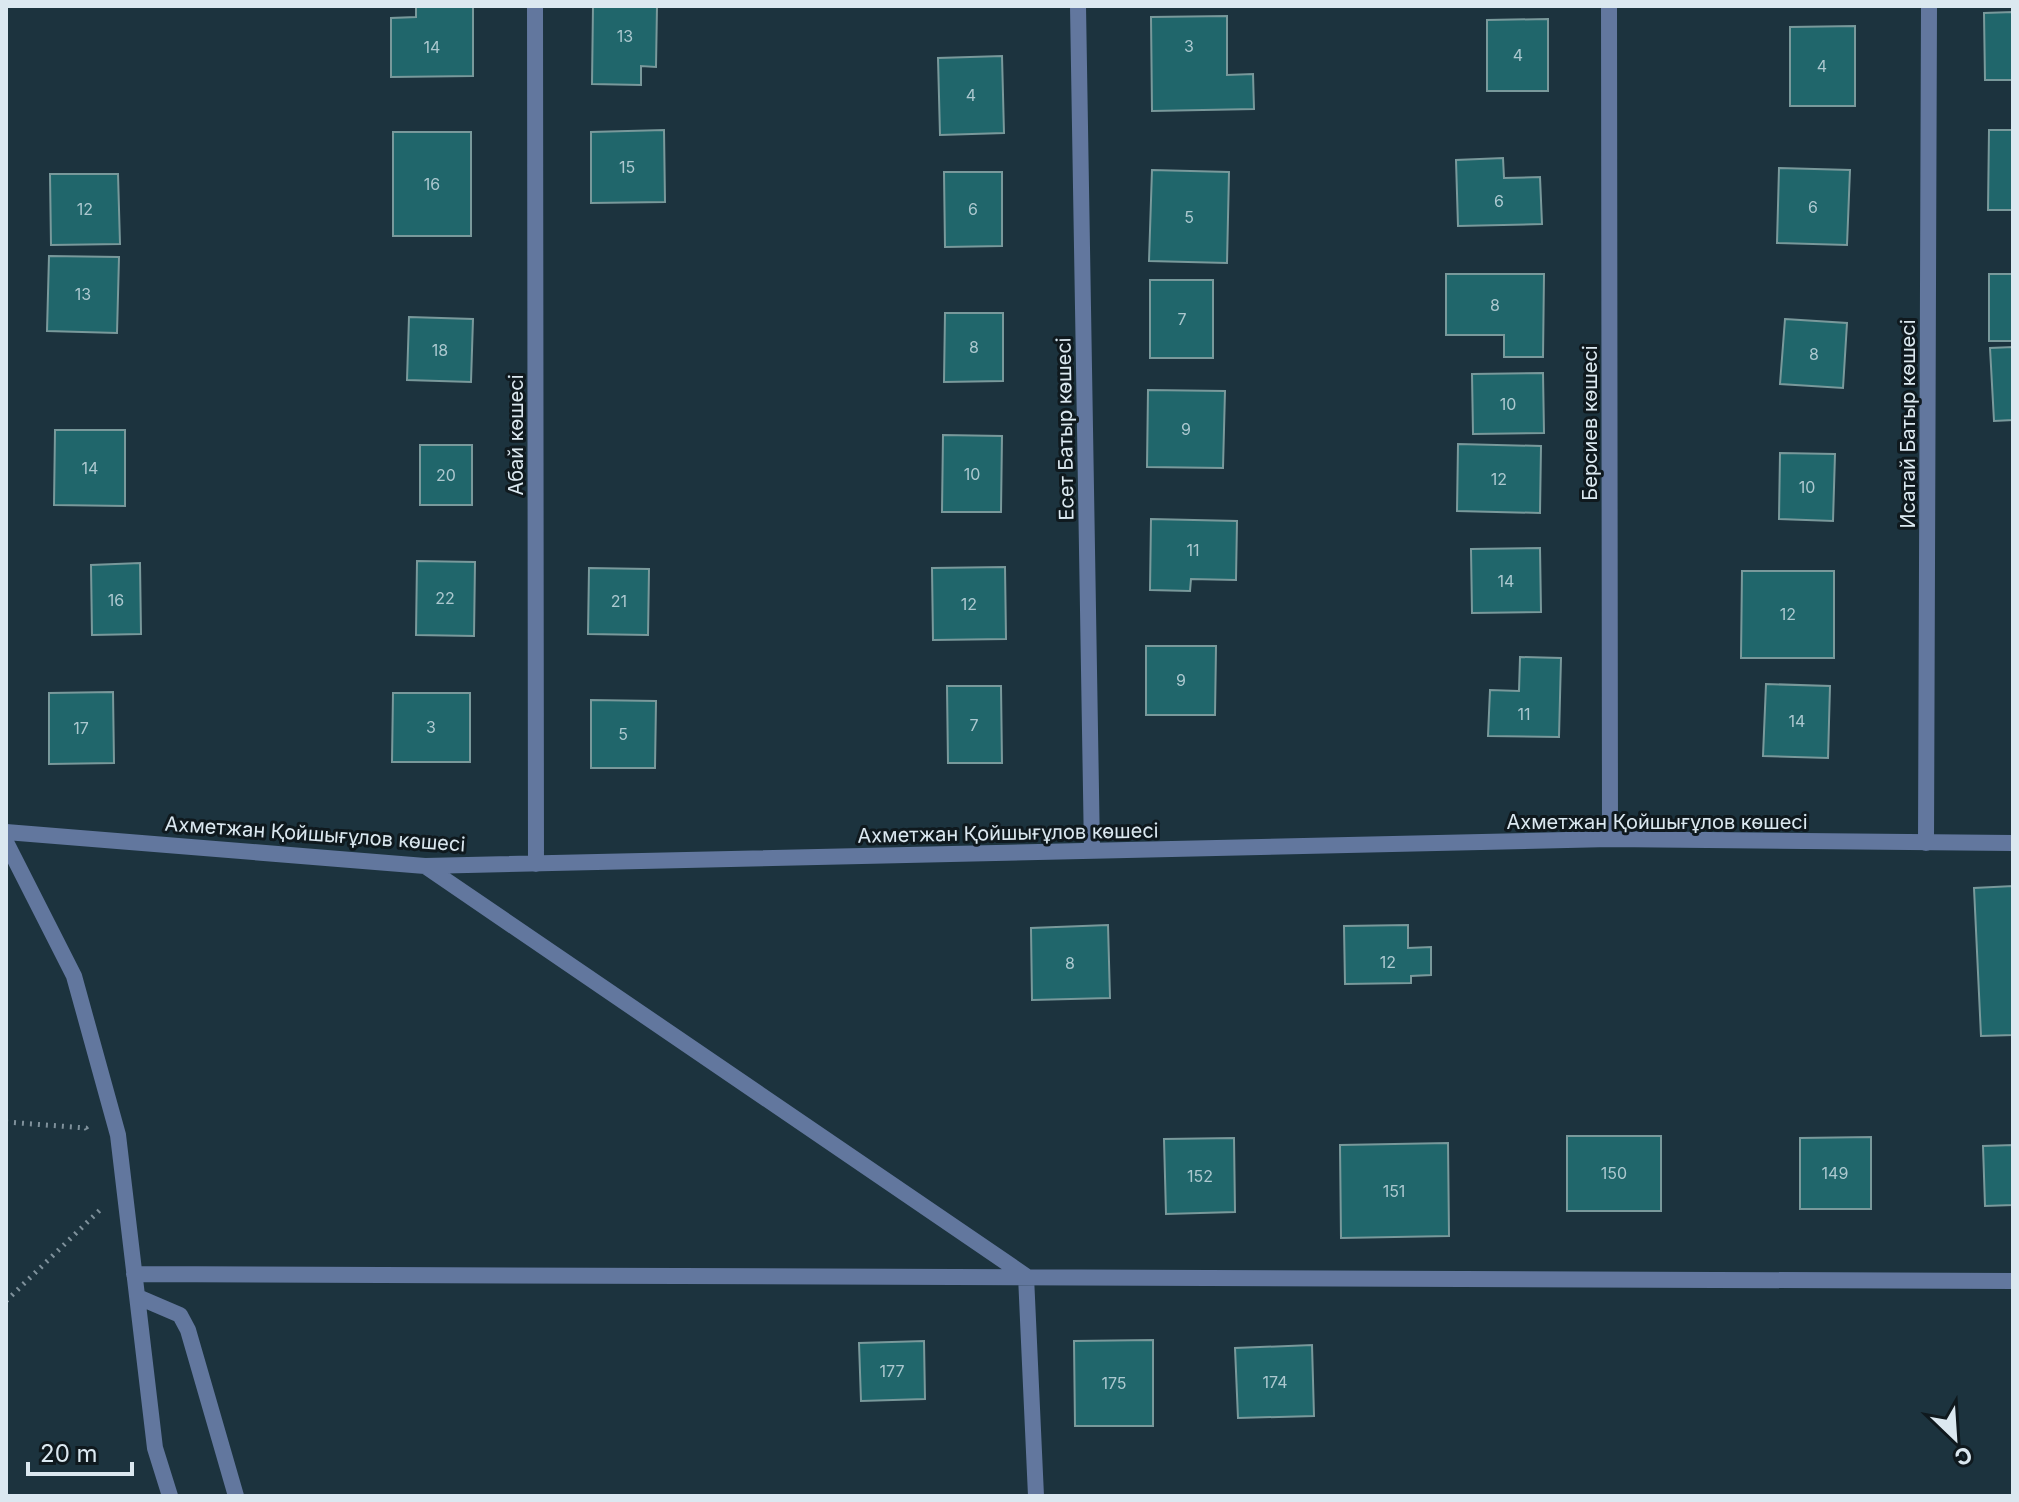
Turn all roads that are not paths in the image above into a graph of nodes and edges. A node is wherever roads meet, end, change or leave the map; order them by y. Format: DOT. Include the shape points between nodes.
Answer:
graph roads {
  1 [pos="535,6"];
  2 [pos="1078,6"];
  3 [pos="1609,6"];
  4 [pos="1929,6"];
  5 [pos="6,832"];
  6 [pos="1610,839"];
  7 [pos="6,842"];
  8 [pos="1926,843"];
  9 [pos="2013,843"];
  10 [pos="1092,851"];
  11 [pos="536,864"];
  12 [pos="425,866"];
  13 [pos="134,1274"];
  14 [pos="1026,1276"];
  15 [pos="2013,1281"];
  16 [pos="138,1297"];
  17 [pos="170,1496"];
  18 [pos="236,1496"];
  19 [pos="1036,1496"];
  1 -- 11 [label="street, Абай көшесі"];
  2 -- 10 [label="street, Есет Батыр көшесі"];
  3 -- 6 [label="street, Берсиев көшесі"];
  4 -- 8 [label="street, Исатай Батыр көшесі"];
  5 -- 12 [label="street, Ахметжан Қойшығұлов көшесі"];
  6 -- 8 [label="street, Ахметжан Қойшығұлов көшесі"];
  6 -- 10 [label="street, Ахметжан Қойшығұлов көшесі"];
  7 -- 13 [label="street" via="74,976 118,1135"];
  8 -- 9 [label="street, Ахметжан Қойшығұлов көшесі"];
  10 -- 11 [label="street, Ахметжан Қойшығұлов көшесі"];
  11 -- 12 [label="street, Ахметжан Қойшығұлов көшесі"];
  12 -- 14 [label="street"];
  13 -- 14 [label="street"];
  13 -- 16 [label="street"];
  14 -- 15 [label="street"];
  14 -- 19 [label="street"];
  16 -- 17 [label="street" via="155,1448"];
  16 -- 18 [label="street" via="180,1315 184,1323"];
}
